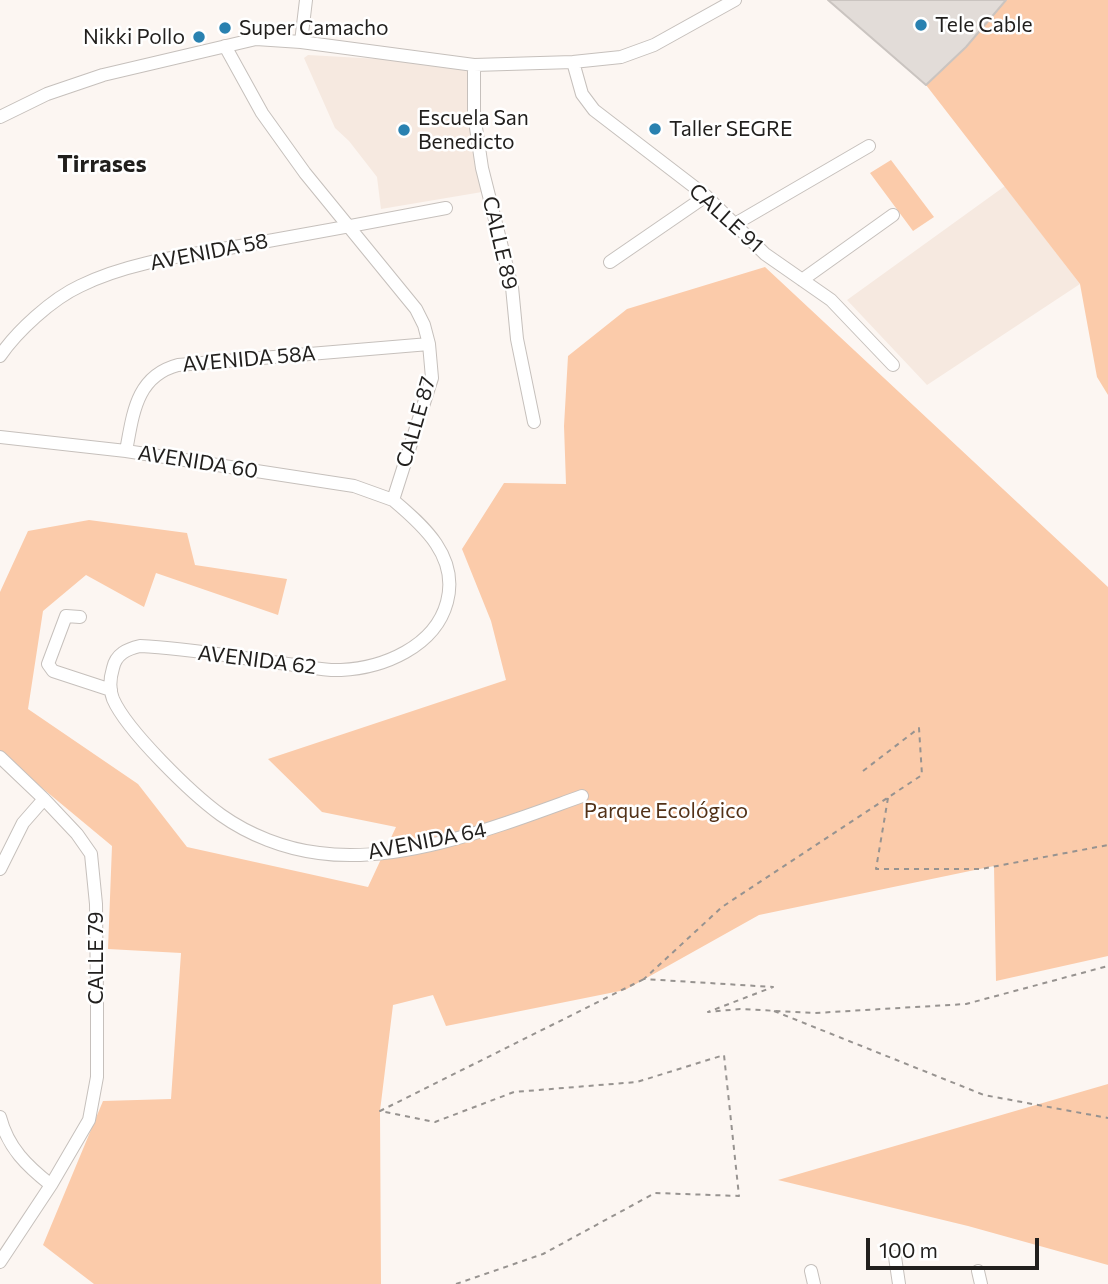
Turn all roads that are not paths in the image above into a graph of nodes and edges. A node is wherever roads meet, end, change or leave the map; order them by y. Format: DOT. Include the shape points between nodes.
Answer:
graph roads {
  1 [pos="306,0"];
  2 [pos="735,0"];
  3 [pos="302,42"];
  4 [pos="225,46"];
  5 [pos="573,62"];
  6 [pos="474,65"];
  7 [pos="0,117"];
  8 [pos="869,146"];
  9 [pos="706,196"];
  10 [pos="446,208"];
  11 [pos="893,215"];
  12 [pos="735,224"];
  13 [pos="349,226"];
  14 [pos="610,262"];
  15 [pos="802,280"];
  16 [pos="429,344"];
  17 [pos="0,356"];
  18 [pos="893,365"];
  19 [pos="534,422"];
  20 [pos="0,437"];
  21 [pos="126,451"];
  22 [pos="393,500"];
  23 [pos="80,617"];
  24 [pos="111,690"];
  25 [pos="0,757"];
  26 [pos="582,796"];
  27 [pos="44,799"];
  28 [pos="0,869"];
  29 [pos="0,1117"];
  30 [pos="51,1185"];
  31 [pos="895,1257"];
  32 [pos="0,1262"];
  33 [pos="899,1284"];
  1 -- 3 [label="street"];
  2 -- 5 [label="street" via="654,45 621,57"];
  3 -- 4 [label="street" via="256,39"];
  3 -- 6 [label="street"];
  4 -- 7 [label="street" via="103,75 47,94"];
  4 -- 13 [label="street, CALLE 87" via="262,113"];
  5 -- 6 [label="street"];
  5 -- 9 [label="street, CALLE 91" via="582,94 594,110"];
  6 -- 19 [label="street, CALLE 89" via="474,114 482,168 512,287"];
  8 -- 12 [label="street"];
  9 -- 12 [label="street, CALLE 91"];
  9 -- 14 [label="street"];
  10 -- 13 [label="street, AVENIDA 58"];
  11 -- 15 [label="street"];
  12 -- 15 [label="street, CALLE 91" via="765,254"];
  13 -- 16 [label="street, CALLE 87" via="416,309"];
  13 -- 17 [label="street, AVENIDA 58" via="121,270 77,287 31,320"];
  15 -- 18 [label="street, CALLE 91" via="831,300"];
  16 -- 21 [label="street, AVENIDA 58A" via="166,368 139,394"];
  16 -- 22 [label="street, CALLE 87" via="429,392"];
  20 -- 21 [label="street, AVENIDA 60"];
  21 -- 22 [label="street, AVENIDA 60" via="354,486"];
  22 -- 24 [label="street, AVENIDA 62" via="432,536 443,557 449,594 437,624 402,654 382,663 338,671 156,647 129,649 114,662"];
  23 -- 24 [label="street" via="66,616 48,663 53,671"];
  24 -- 26 [label="street, AVENIDA 64" via="128,723 208,804 247,830 296,849 339,856 386,853 475,834"];
  25 -- 27 [label="street, CALLE 79"];
  27 -- 28 [label="street" via="23,823"];
  27 -- 30 [label="street, CALLE 79" via="90,854 96,904 94,1100 89,1120"];
  29 -- 30 [label="street" via="19,1157"];
  30 -- 32 [label="street, CALLE 79"];
  31 -- 33 [label="street"];
}
